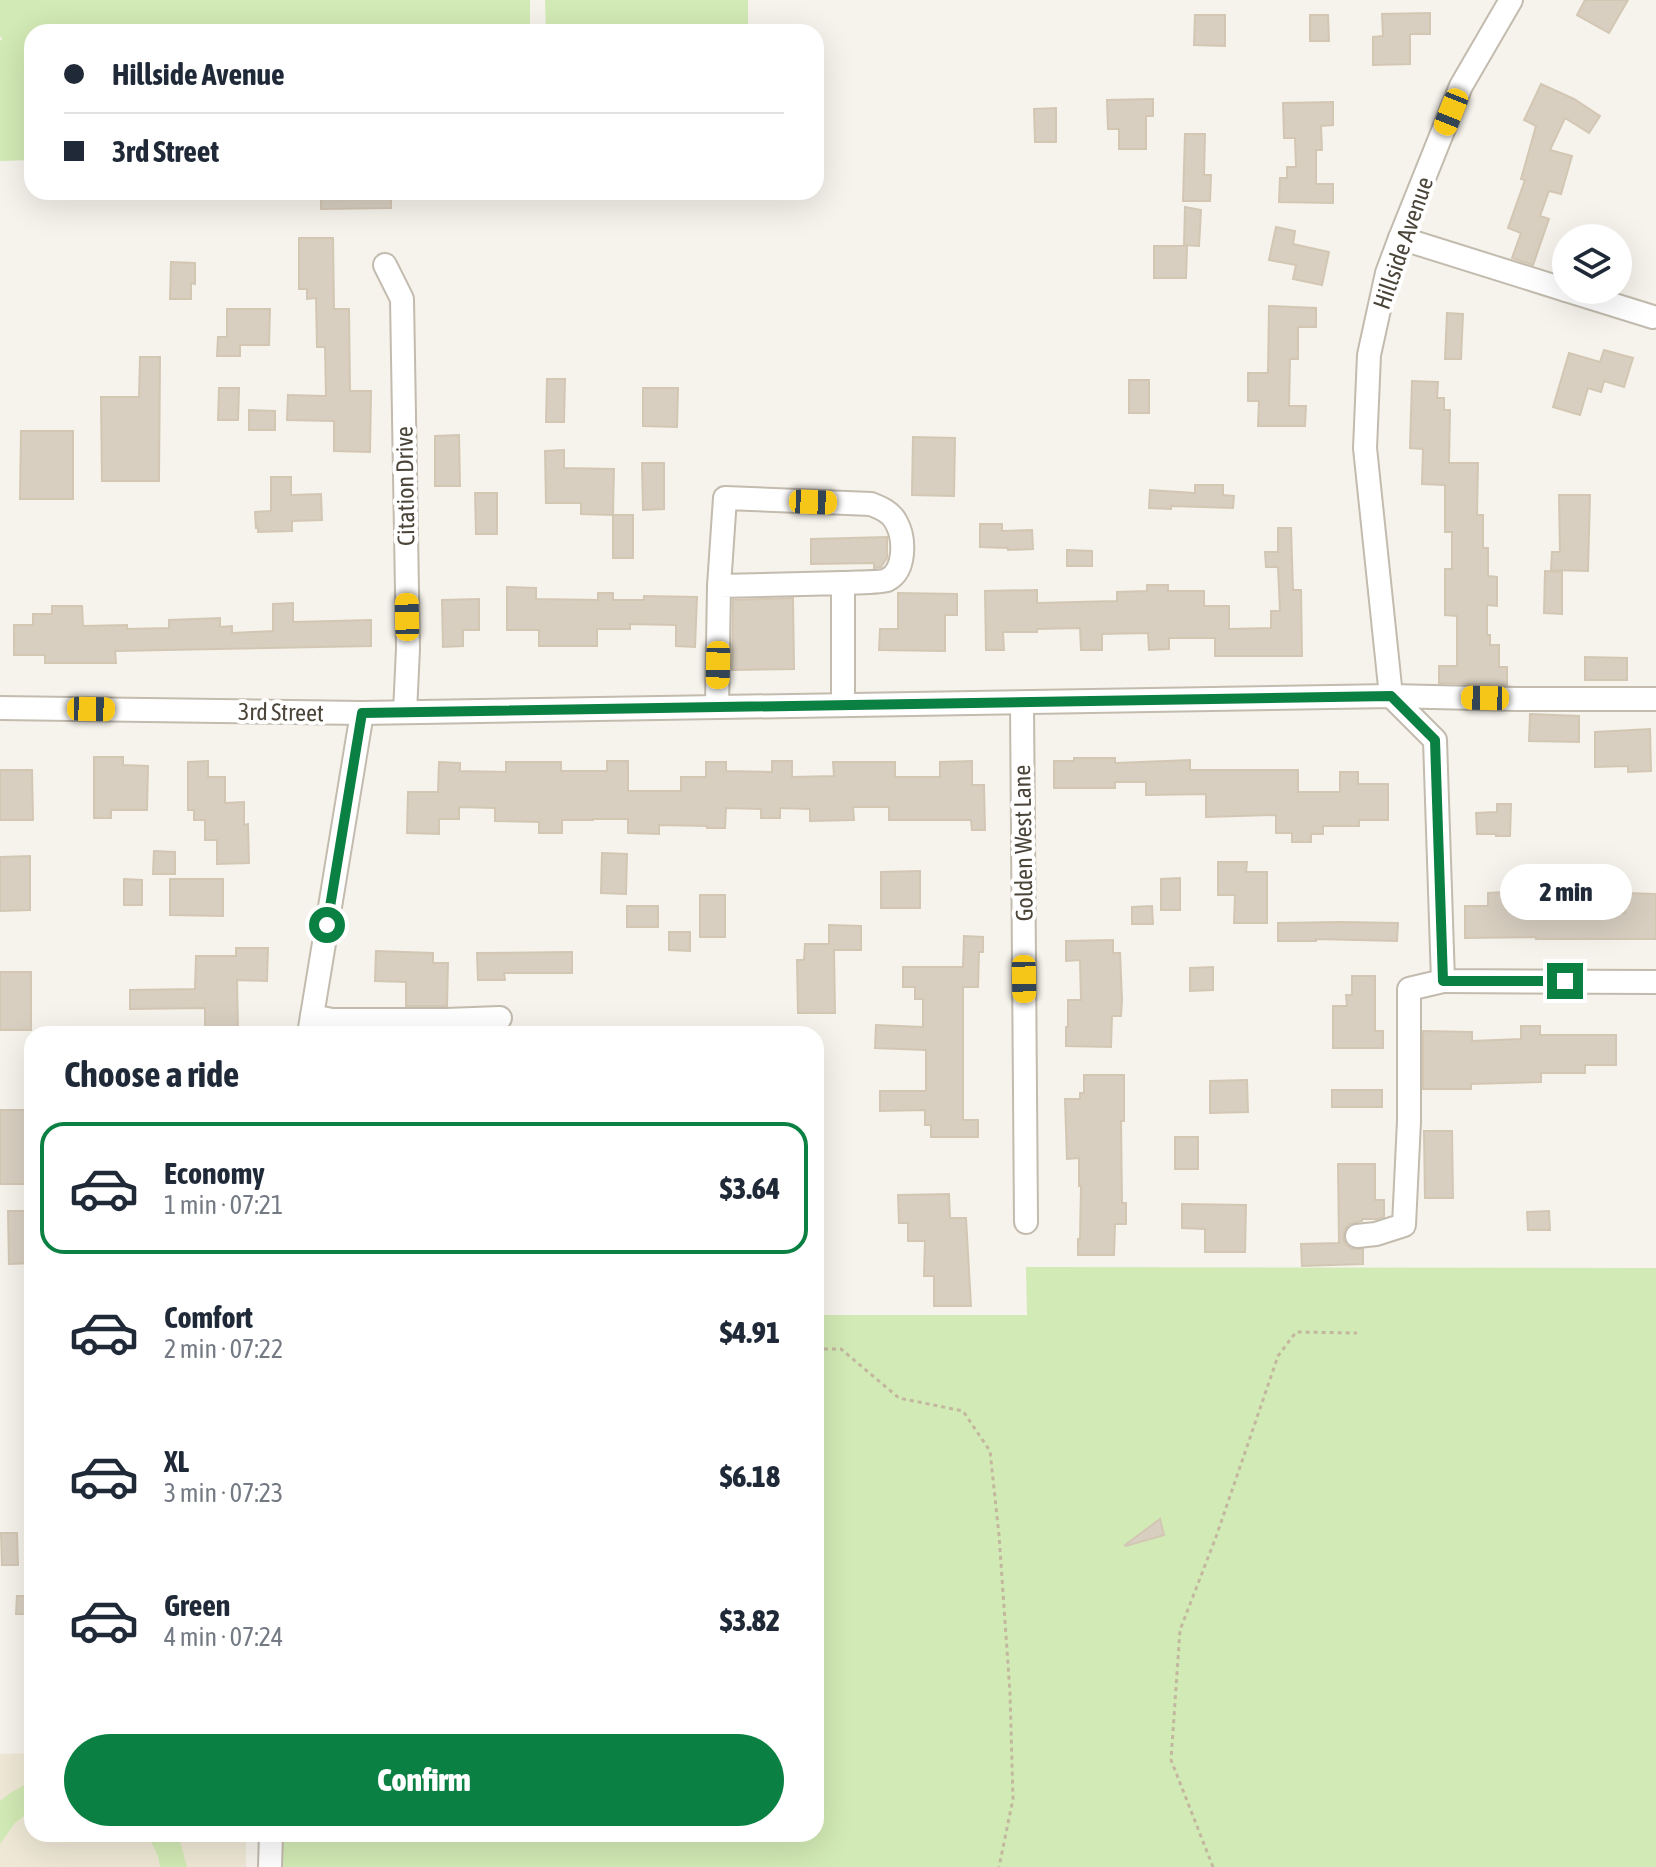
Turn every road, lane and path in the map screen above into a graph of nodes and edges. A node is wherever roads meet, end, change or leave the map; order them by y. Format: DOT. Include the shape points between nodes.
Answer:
graph roads {
  1 [pos="1511,0"];
  2 [pos="1400,238"];
  3 [pos="385,265"];
  4 [pos="1552,286"];
  5 [pos="1611,304"];
  6 [pos="1653,317"];
  7 [pos="843,583"];
  8 [pos="719,586"];
  9 [pos="1391,696"];
  10 [pos="1656,699"];
  11 [pos="1022,703"];
  12 [pos="843,705"];
  13 [pos="717,707"];
  14 [pos="0,708"];
  15 [pos="405,712"];
  16 [pos="362,713"];
  17 [pos="1443,981"];
  18 [pos="1656,982"];
  19 [pos="500,1018"];
  20 [pos="311,1025"];
  21 [pos="1026,1222"];
  22 [pos="1357,1236"];
  23 [pos="1357,1333"];
  24 [pos="824,1349"];
  25 [pos="271,1842"];
  26 [pos="270,1867"];
  27 [pos="999,1867"];
  28 [pos="1213,1867"];
  1 -- 2 [label="street, Hillside Avenue" via="1461,86"];
  2 -- 4 [label="street"];
  2 -- 9 [label="street, Hillside Avenue" via="1369,355 1365,448"];
  3 -- 15 [label="street, Citation Drive" via="402,299"];
  5 -- 6 [label="street"];
  7 -- 8 [label="street"];
  7 -- 8 [label="street" via="887,580 899,569 902,545 897,522 888,511 871,504 725,498"];
  7 -- 12 [label="street"];
  8 -- 13 [label="street"];
  9 -- 10 [label="street, 3rd Street"];
  9 -- 11 [label="street, 3rd Street"];
  9 -- 17 [label="street" via="1435,740"];
  11 -- 12 [label="street, 3rd Street"];
  11 -- 21 [label="street, Golden West Lane"];
  12 -- 13 [label="street, 3rd Street"];
  13 -- 15 [label="street, 3rd Street"];
  14 -- 16 [label="street, 3rd Street"];
  15 -- 16 [label="street, 3rd Street"];
  16 -- 20 [label="street"];
  17 -- 18 [label="street"];
  17 -- 22 [label="street" via="1409,989 1404,1225"];
  19 -- 20 [label="street" via="332,1020"];
  23 -- 28 [label="path" via="1296,1332 1278,1356 1180,1630 1171,1760"];
  24 -- 27 [label="path" via="841,1349 899,1398 963,1411 990,1451 1013,1799"];
  25 -- 26 [label="street"];
}
